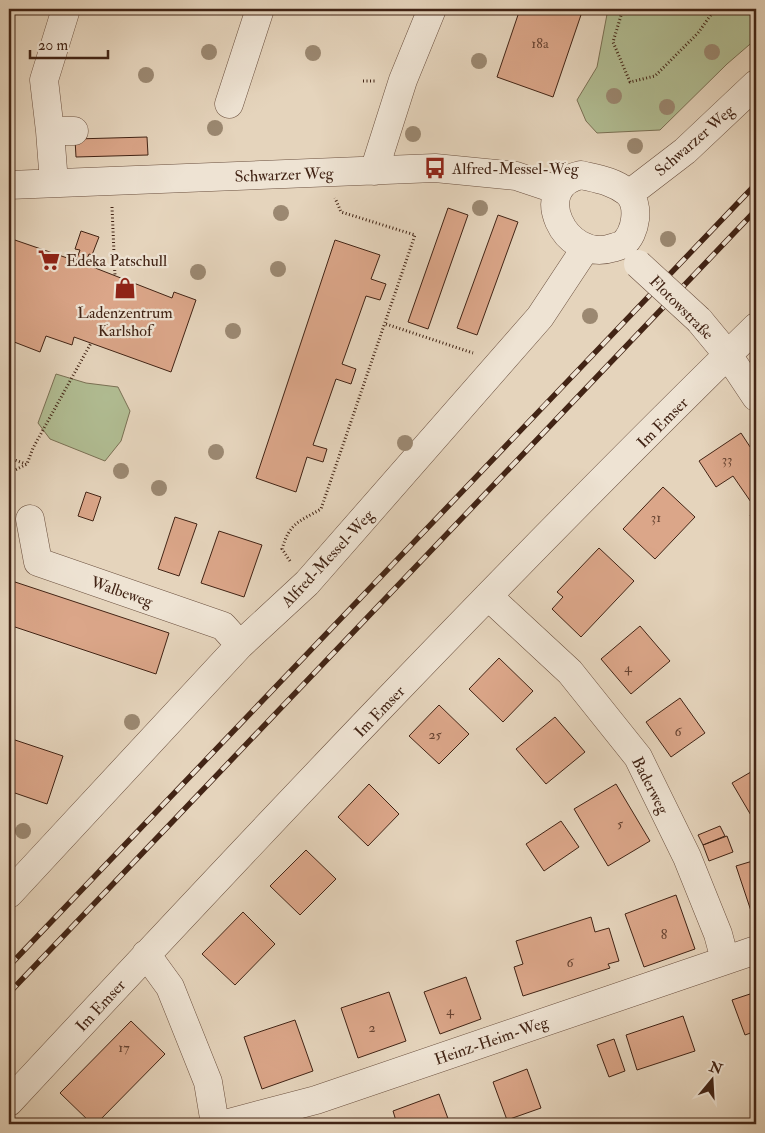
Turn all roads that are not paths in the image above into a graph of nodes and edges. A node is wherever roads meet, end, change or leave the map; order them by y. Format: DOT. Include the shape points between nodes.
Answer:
graph roads {
  1 [pos="66,9"];
  2 [pos="260,9"];
  3 [pos="432,9"];
  4 [pos="756,84"];
  5 [pos="229,104"];
  6 [pos="374,171"];
  7 [pos="54,183"];
  8 [pos="9,185"];
  9 [pos="558,190"];
  10 [pos="629,194"];
  11 [pos="585,249"];
  12 [pos="630,254"];
  13 [pos="756,328"];
  14 [pos="728,355"];
  15 [pos="756,397"];
  16 [pos="30,519"];
  17 [pos="488,596"];
  18 [pos="240,645"];
  19 [pos="9,894"];
  20 [pos="756,950"];
  21 [pos="146,954"];
  22 [pos="725,960"];
  23 [pos="9,1102"];
  24 [pos="215,1124"];
  25 [pos="225,1124"];
  1 -- 7 [label="street" via="44,80 62,131"];
  2 -- 5 [label="street"];
  3 -- 6 [label="street" via="403,80"];
  4 -- 10 [label="street, Schwarzer Weg" via="685,151"];
  6 -- 7 [label="street, Schwarzer Weg"];
  6 -- 9 [label="street, Schwarzer Weg" via="435,168 498,174 516,176"];
  7 -- 8 [label="street, Schwarzer Weg"];
  9 -- 10 [label="street" via="571,177 581,175 614,183"];
  9 -- 11 [label="street" via="554,206 559,219 569,236"];
  10 -- 12 [label="street" via="636,217"];
  11 -- 12 [label="street"];
  11 -- 18 [label="street, Alfred-Messel-Weg" via="540,317 501,362 307,583"];
  12 -- 14 [label="street, Flotowstraße, bridge" via="699,320"];
  13 -- 14 [label="street, Im Emser"];
  14 -- 15 [label="street, Flotowstraße"];
  14 -- 17 [label="street, Im Emser"];
  16 -- 18 [label="street, Walbeweg" via="38,562 223,626"];
  17 -- 21 [label="street, Im Emser"];
  17 -- 22 [label="street, Baderweg" via="570,672 638,757 686,857 718,934"];
  18 -- 19 [label="street, Alfred-Messel-Weg"];
  20 -- 22 [label="street, Heinz-Heim-Weg"];
  21 -- 23 [label="street, Im Emser"];
  21 -- 24 [label="street" via="170,987 208,1082"];
  22 -- 25 [label="street, Heinz-Heim-Weg" via="316,1100"];
}
